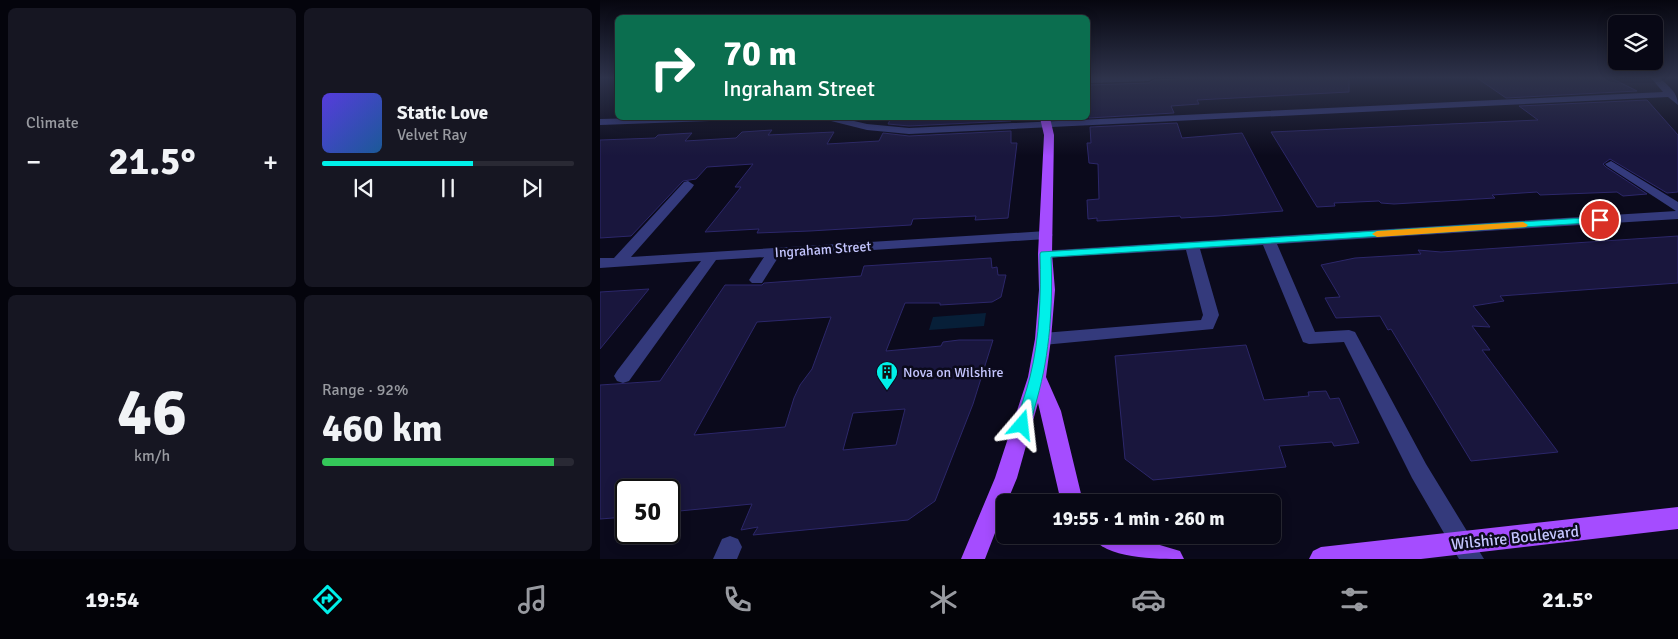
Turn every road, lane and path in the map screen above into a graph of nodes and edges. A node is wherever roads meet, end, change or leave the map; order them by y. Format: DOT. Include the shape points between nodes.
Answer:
graph roads {
  1 [pos="1508,104"];
  2 [pos="1090,119"];
  3 [pos="615,120"];
  4 [pos="840,120"];
  5 [pos="1073,120"];
  6 [pos="1046,121"];
  7 [pos="600,122"];
  8 [pos="1611,164"];
  9 [pos="688,185"];
  10 [pos="1678,208"];
  11 [pos="1678,215"];
  12 [pos="1046,235"];
  13 [pos="1268,240"];
  14 [pos="1192,245"];
  15 [pos="774,252"];
  16 [pos="1045,254"];
  17 [pos="712,256"];
  18 [pos="618,262"];
  19 [pos="600,263"];
  20 [pos="758,280"];
  21 [pos="1043,339"];
  22 [pos="623,376"];
  23 [pos="1037,377"];
  24 [pos="1070,494"];
  25 [pos="1678,518"];
  26 [pos="1117,544"];
  27 [pos="1467,551"];
  28 [pos="973,559"];
  29 [pos="1172,559"];
  30 [pos="1321,559"];
  1 -- 2 [label="street"];
  3 -- 7 [label="street"];
  4 -- 6 [label="street" via="885,130"];
  5 -- 6 [label="street"];
  6 -- 12 [label="main road" via="1049,135"];
  8 -- 10 [label="street"];
  9 -- 18 [label="street"];
  11 -- 13 [label="street"];
  12 -- 15 [label="street, Ingraham Street"];
  12 -- 16 [label="main road"];
  13 -- 14 [label="street"];
  13 -- 27 [label="street" via="1309,338 1348,336 1419,471"];
  14 -- 16 [label="street"];
  14 -- 21 [label="street" via="1211,315 1207,325"];
  15 -- 17 [label="street, Ingraham Street"];
  15 -- 20 [label="street"];
  16 -- 21 [label="main road" via="1047,290"];
  17 -- 18 [label="street, Ingraham Street"];
  17 -- 22 [label="street"];
  18 -- 19 [label="street, Ingraham Street"];
  21 -- 23 [label="main road"];
  23 -- 24 [label="main road" via="1051,411"];
  23 -- 28 [label="main road" via="1006,478"];
  25 -- 27 [label="main road, Wilshire Boulevard"];
  26 -- 29 [label="main road"];
  27 -- 30 [label="main road, Wilshire Boulevard"];
}
